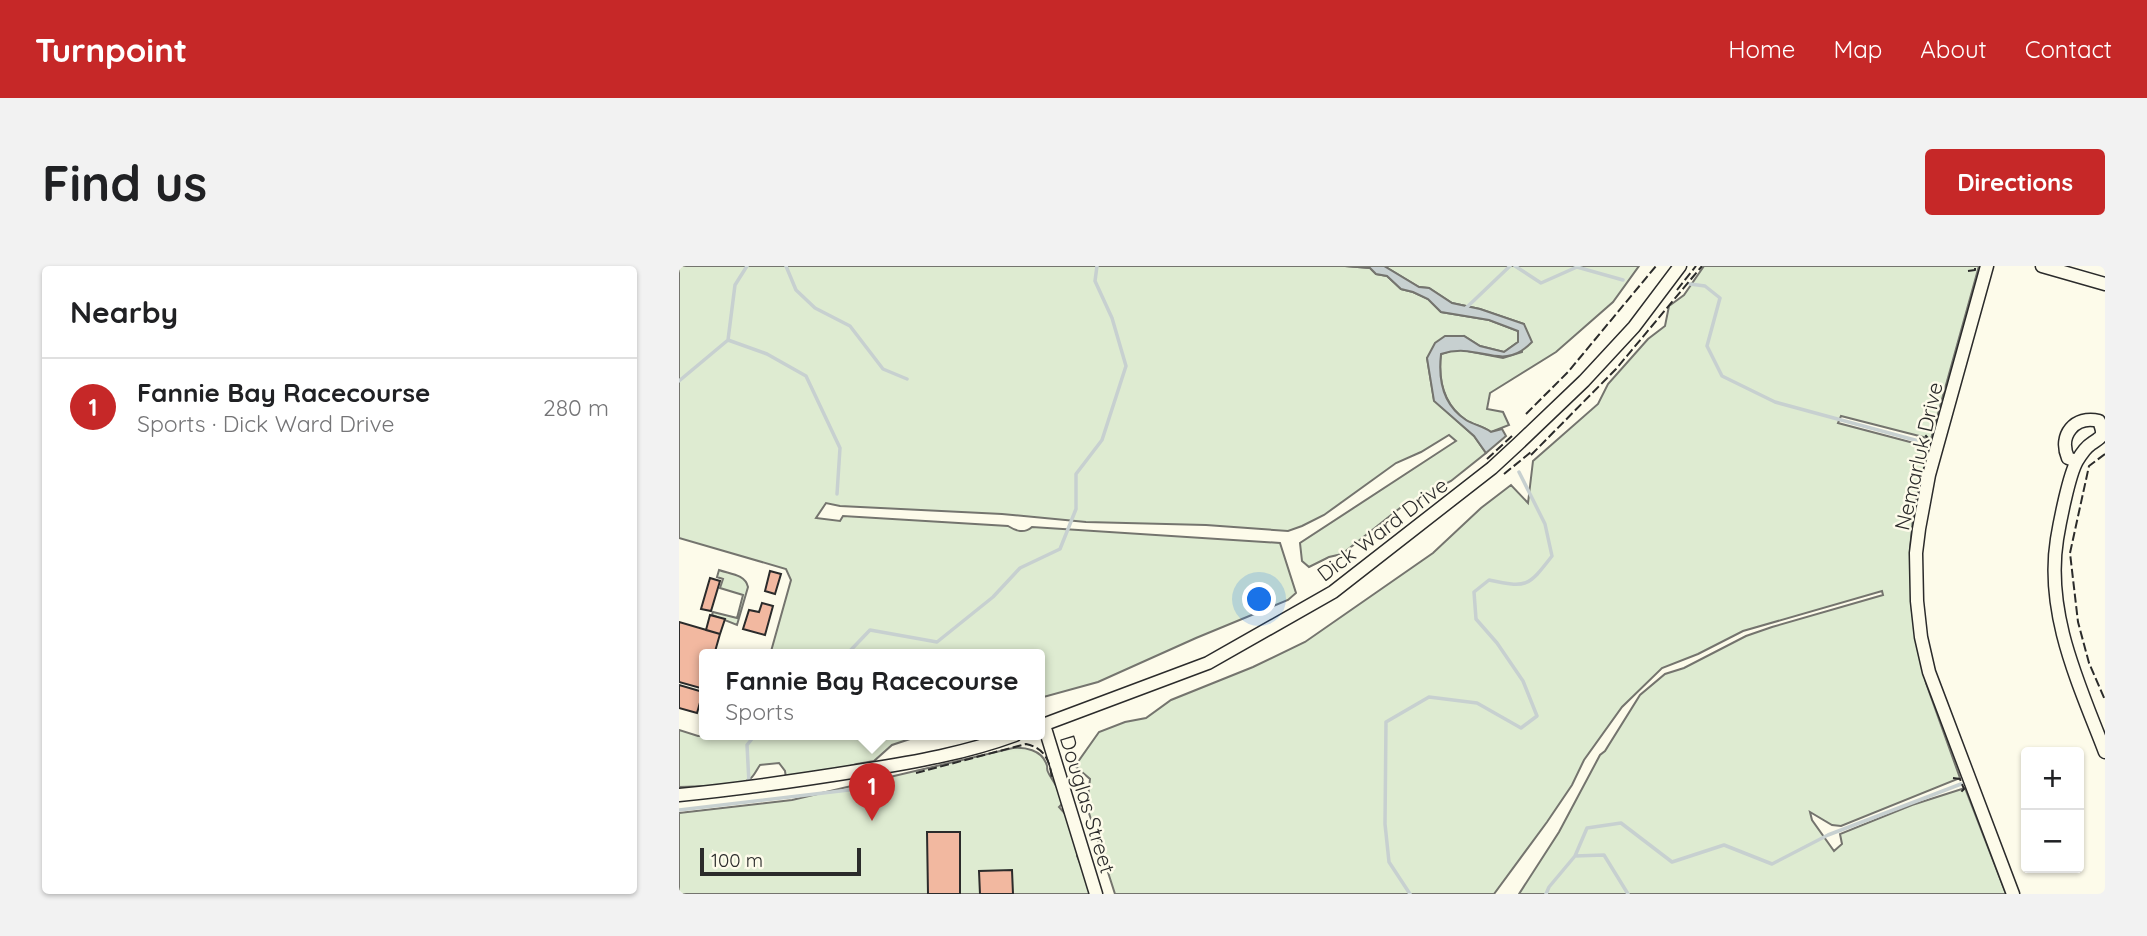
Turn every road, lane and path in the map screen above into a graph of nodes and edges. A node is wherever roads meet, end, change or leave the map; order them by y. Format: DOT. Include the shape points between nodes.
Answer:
graph roads {
  1 [pos="1680,266"];
  2 [pos="1987,266"];
  3 [pos="2042,266"];
  4 [pos="2105,284"];
  5 [pos="2076,461"];
  6 [pos="1045,724"];
  7 [pos="1045,734"];
  8 [pos="1000,740"];
  9 [pos="2105,752"];
  10 [pos="679,795"];
  11 [pos="1096,894"];
  12 [pos="2013,894"];
  1 -- 6 [label="street, Dick Ward Drive" via="1634,327 1518,444 1333,592 1208,663"];
  2 -- 12 [label="street, Nemarluk Drive" via="1929,475 1915,582 1929,672"];
  3 -- 4 [label="street"];
  5 -- 9 [label="street" via="2056,541 2057,607 2068,652"];
  7 -- 11 [label="street, Douglas Street"];
  8 -- 10 [label="street" via="908,763 764,787"];
}
